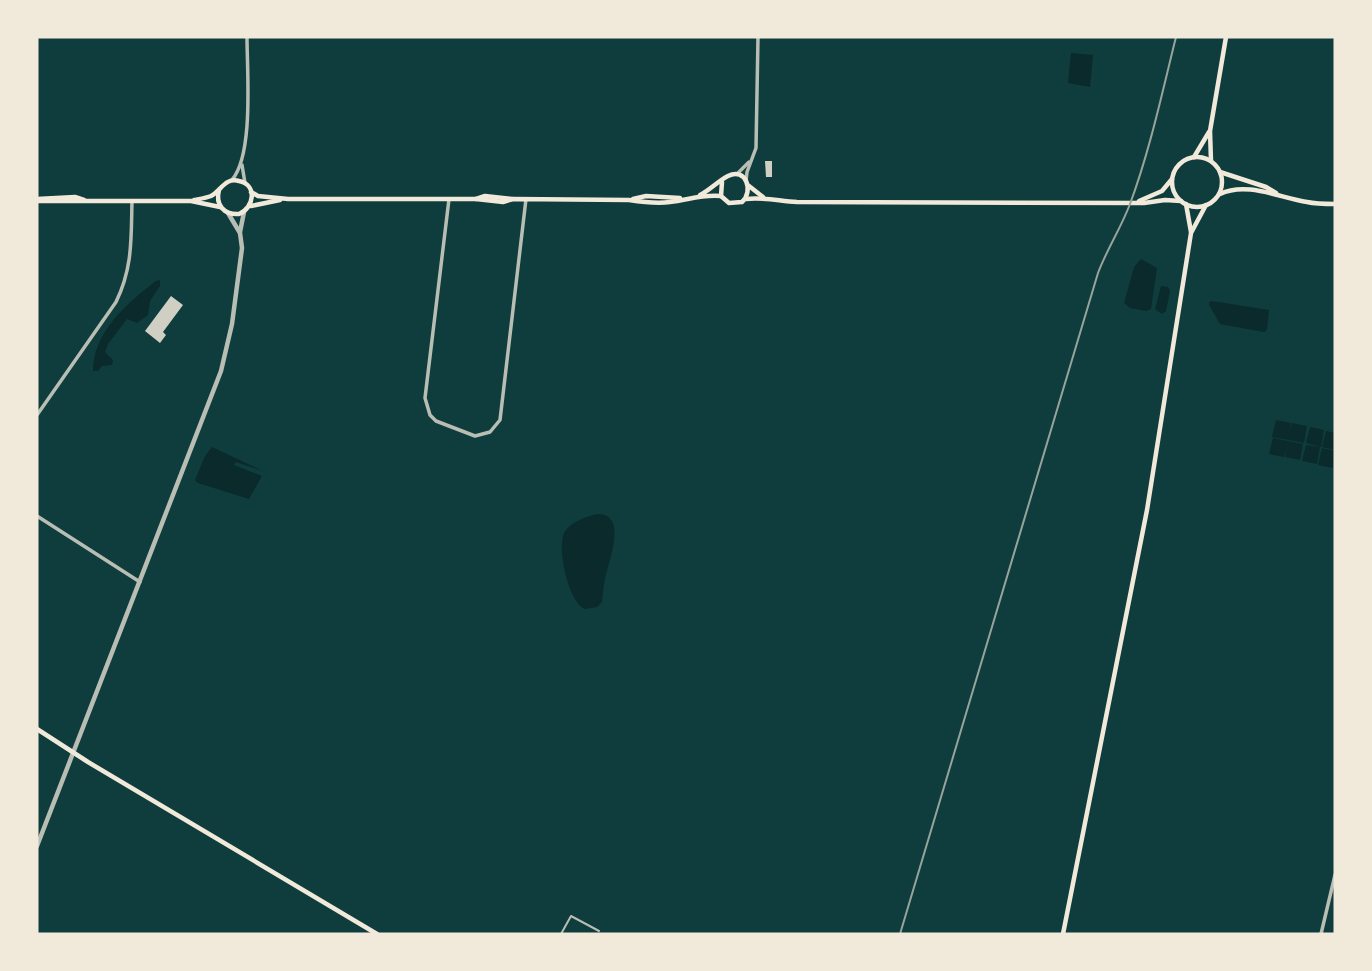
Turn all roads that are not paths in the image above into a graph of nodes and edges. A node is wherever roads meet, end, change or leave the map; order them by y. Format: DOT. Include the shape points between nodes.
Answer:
graph roads {
  1 [pos="247,37"];
  2 [pos="758,37"];
  3 [pos="1226,37"];
  4 [pos="1210,131"];
  5 [pos="1194,157"];
  6 [pos="751,160"];
  7 [pos="1211,161"];
  8 [pos="242,164"];
  9 [pos="1220,172"];
  10 [pos="736,175"];
  11 [pos="1172,178"];
  12 [pos="232,180"];
  13 [pos="722,182"];
  14 [pos="245,183"];
  15 [pos="747,183"];
  16 [pos="219,190"];
  17 [pos="251,192"];
  18 [pos="699,195"];
  19 [pos="1219,195"];
  20 [pos="1280,195"];
  21 [pos="721,196"];
  22 [pos="763,197"];
  23 [pos="288,199"];
  24 [pos="449,199"];
  25 [pos="526,199"];
  26 [pos="746,199"];
  27 [pos="37,200"];
  28 [pos="132,201"];
  29 [pos="191,201"];
  30 [pos="1137,202"];
  31 [pos="1183,203"];
  32 [pos="1335,204"];
  33 [pos="1206,205"];
  34 [pos="220,206"];
  35 [pos="250,206"];
  36 [pos="244,212"];
  37 [pos="228,213"];
  38 [pos="240,233"];
  39 [pos="1191,233"];
  40 [pos="37,415"];
  41 [pos="37,516"];
  42 [pos="140,582"];
  43 [pos="37,729"];
  44 [pos="74,752"];
  45 [pos="37,846"];
  46 [pos="1335,875"];
  47 [pos="598,931"];
  48 [pos="377,934"];
  49 [pos="561,934"];
  50 [pos="1063,934"];
  51 [pos="1321,934"];
  1 -- 8 [label="street"];
  2 -- 6 [label="street" via="757,149"];
  3 -- 4 [label="main road"];
  4 -- 5 [label="main road"];
  4 -- 7 [label="main road"];
  5 -- 7 [label="main road"];
  5 -- 11 [label="main road" via="1180,164"];
  6 -- 10 [label="street"];
  6 -- 15 [label="street"];
  7 -- 9 [label="main road"];
  8 -- 12 [label="street"];
  8 -- 14 [label="street"];
  9 -- 19 [label="main road"];
  9 -- 20 [label="main road"];
  10 -- 13 [label="main road"];
  10 -- 15 [label="main road"];
  11 -- 30 [label="main road" via="1162,191"];
  11 -- 31 [label="main road"];
  12 -- 14 [label="main road"];
  12 -- 16 [label="main road"];
  13 -- 18 [label="main road"];
  13 -- 21 [label="main road"];
  14 -- 17 [label="main road"];
  15 -- 22 [label="main road"];
  15 -- 26 [label="main road"];
  16 -- 29 [label="main road"];
  16 -- 34 [label="main road"];
  17 -- 23 [label="main road"];
  17 -- 35 [label="main road"];
  18 -- 21 [label="main road"];
  18 -- 25 [label="main road"];
  19 -- 20 [label="main road" via="1237,189"];
  19 -- 33 [label="main road"];
  20 -- 32 [label="main road"];
  21 -- 26 [label="main road" via="733,204"];
  22 -- 26 [label="main road"];
  22 -- 30 [label="main road" via="783,202"];
  23 -- 24 [label="main road"];
  23 -- 35 [label="main road"];
  24 -- 25 [label="main road"];
  24 -- 25 [label="street" via="425,398 436,421 475,436 490,432 500,420"];
  27 -- 28 [label="main road"];
  28 -- 29 [label="main road"];
  28 -- 40 [label="street" via="131,257 122,291"];
  29 -- 34 [label="main road"];
  30 -- 31 [label="main road"];
  31 -- 33 [label="main road"];
  31 -- 39 [label="main road"];
  33 -- 39 [label="main road"];
  34 -- 37 [label="main road"];
  35 -- 36 [label="main road"];
  36 -- 37 [label="main road"];
  36 -- 38 [label="street"];
  37 -- 38 [label="street"];
  38 -- 42 [label="street" via="232,324 221,371"];
  39 -- 50 [label="main road" via="1147,510"];
  41 -- 42 [label="street"];
  42 -- 44 [label="street"];
  43 -- 44 [label="main road"];
  44 -- 45 [label="street"];
  44 -- 48 [label="main road"];
  46 -- 51 [label="street"];
  47 -- 49 [label="lane" via="571,916"];
}
